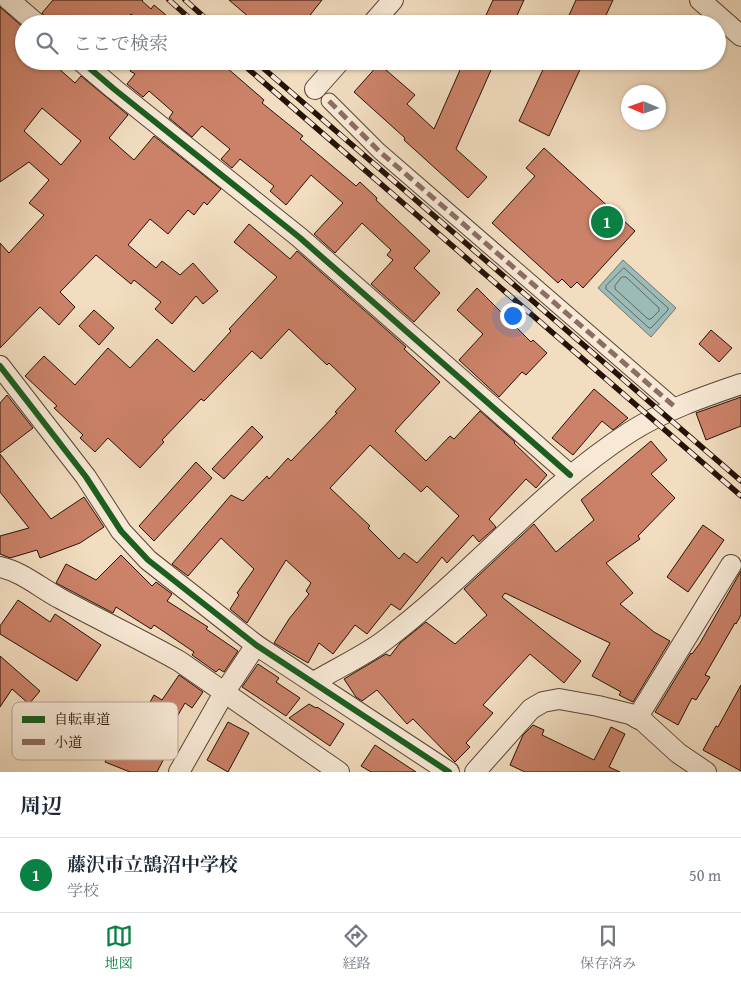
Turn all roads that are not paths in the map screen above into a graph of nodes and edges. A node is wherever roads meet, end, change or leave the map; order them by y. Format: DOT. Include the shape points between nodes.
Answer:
graph roads {
  1 [pos="10,0"];
  2 [pos="393,0"];
  3 [pos="700,0"];
  4 [pos="27,15"];
  5 [pos="380,15"];
  6 [pos="717,15"];
  7 [pos="726,23"];
  8 [pos="741,36"];
  9 [pos="92,70"];
  10 [pos="335,70"];
  11 [pos="322,95"];
  12 [pos="0,366"];
  13 [pos="741,384"];
  14 [pos="675,408"];
  15 [pos="570,475"];
  16 [pos="731,565"];
  17 [pos="0,567"];
  18 [pos="256,645"];
  19 [pos="314,682"];
  20 [pos="224,693"];
  21 [pos="638,718"];
  22 [pos="179,772"];
  23 [pos="339,772"];
  24 [pos="449,772"];
  25 [pos="475,772"];
  26 [pos="706,772"];
  1 -- 4 [label="street"];
  2 -- 5 [label="street"];
  3 -- 6 [label="street"];
  7 -- 8 [label="street"];
  9 -- 15 [label="street" via="299,237"];
  10 -- 11 [label="street"];
  11 -- 14 [label="street" via="379,151"];
  12 -- 18 [label="street" via="86,477 121,531 148,560"];
  13 -- 14 [label="street"];
  14 -- 15 [label="street" via="632,431"];
  15 -- 19 [label="street" via="450,586 384,641"];
  16 -- 21 [label="street"];
  17 -- 20 [label="street" via="22,575 152,645"];
  18 -- 19 [label="street"];
  18 -- 20 [label="street"];
  19 -- 24 [label="street"];
  20 -- 22 [label="street"];
  20 -- 23 [label="street"];
  21 -- 25 [label="street" via="567,699 543,702 531,709"];
  21 -- 26 [label="street"];
}
